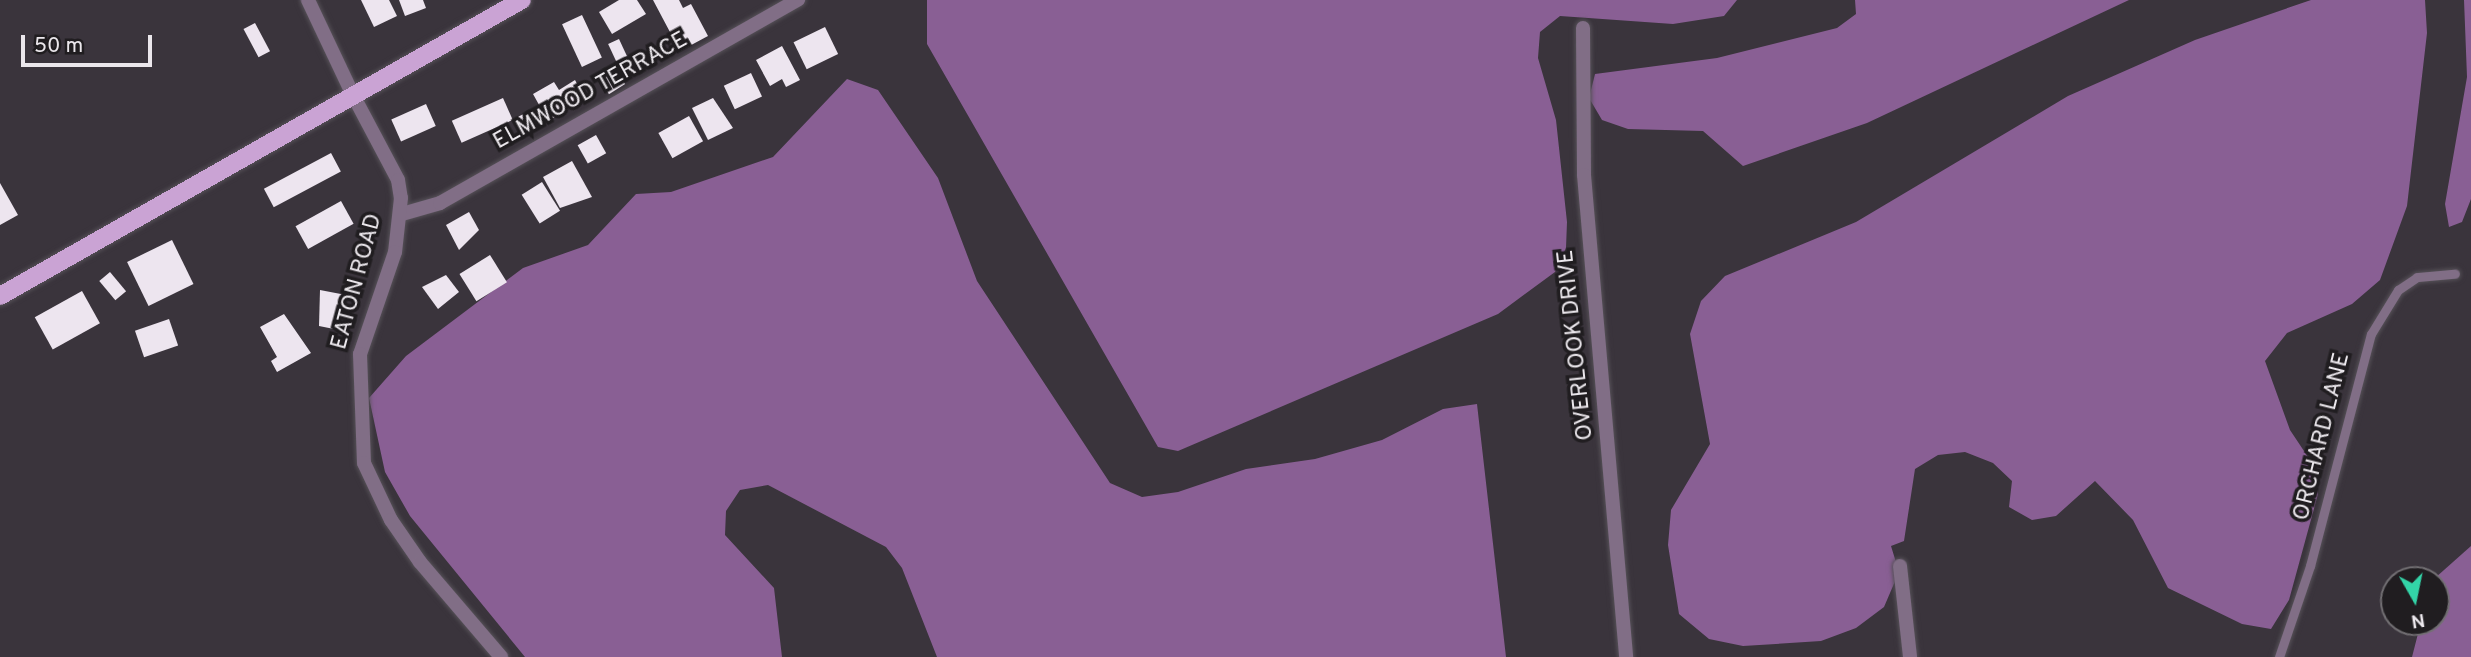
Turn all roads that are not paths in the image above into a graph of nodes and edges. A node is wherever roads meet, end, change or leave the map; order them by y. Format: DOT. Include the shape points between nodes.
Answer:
graph roads {
  1 [pos="308,0"];
  2 [pos="522,0"];
  3 [pos="798,0"];
  4 [pos="1583,28"];
  5 [pos="353,95"];
  6 [pos="402,214"];
  7 [pos="2455,274"];
  8 [pos="0,296"];
  9 [pos="1899,566"];
  10 [pos="501,657"];
  11 [pos="1626,657"];
  12 [pos="1910,657"];
  13 [pos="2279,657"];
  1 -- 5 [label="street, EATON ROAD"];
  2 -- 5 [label="main road"];
  3 -- 6 [label="street, ELMWOOD TERRACE" via="440,203"];
  4 -- 11 [label="street, OVERLOOK DRIVE" via="1584,175"];
  5 -- 6 [label="street, EATON ROAD" via="398,180"];
  5 -- 8 [label="main road"];
  6 -- 10 [label="street, EATON ROAD" via="360,354 364,463 412,551"];
  7 -- 13 [label="lane, ORCHARD LANE" via="2417,277 2398,290 2371,334 2310,566"];
  9 -- 12 [label="street"];
}
